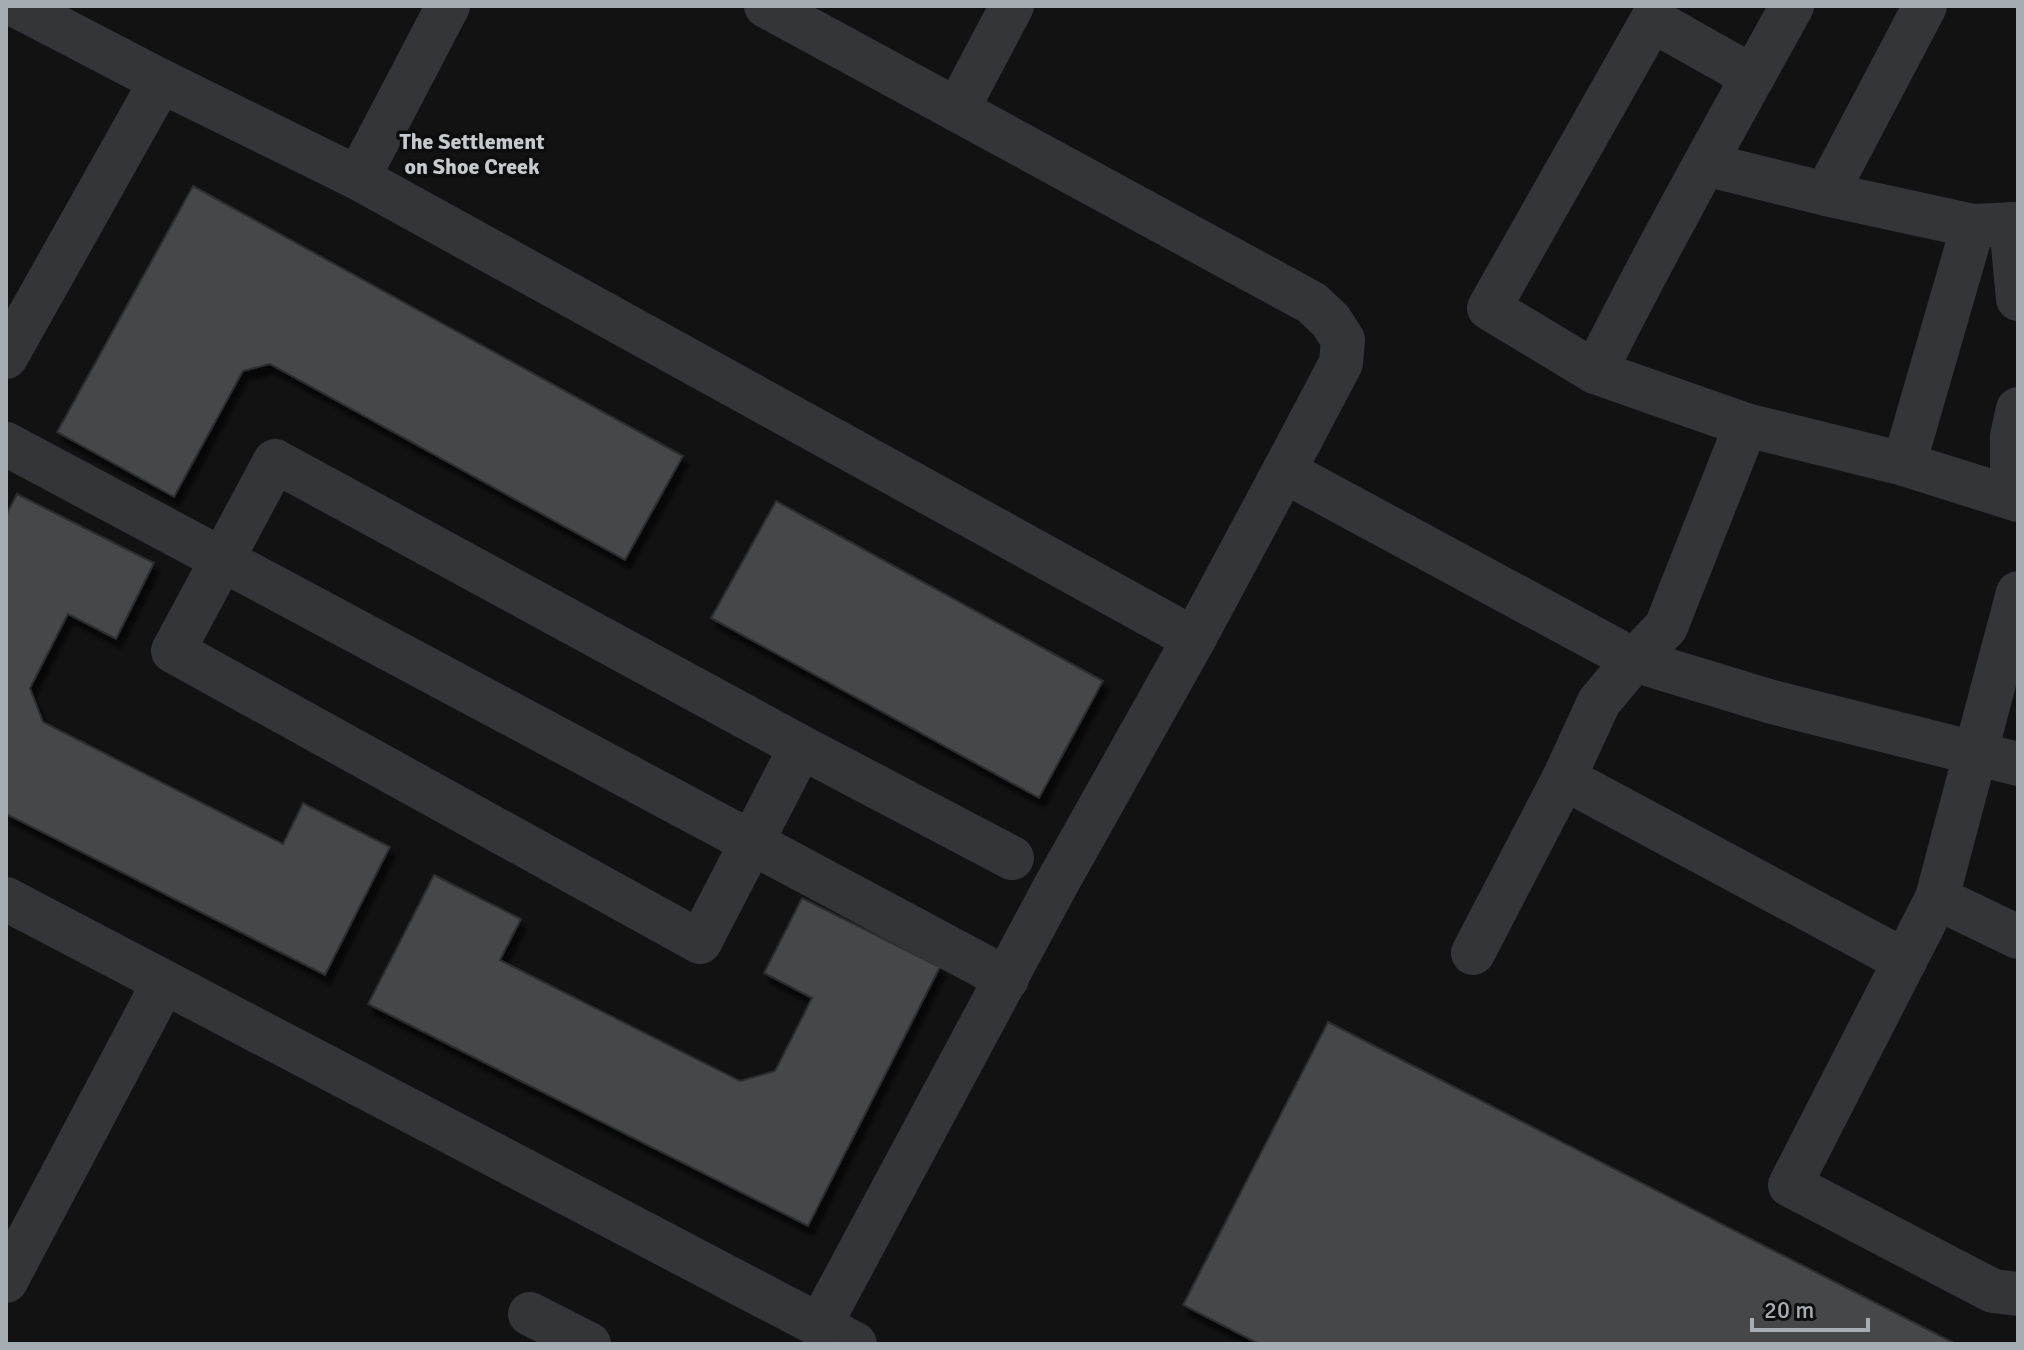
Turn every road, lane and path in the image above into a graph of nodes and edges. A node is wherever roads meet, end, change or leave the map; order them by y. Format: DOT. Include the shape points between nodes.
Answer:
graph roads {
  1 [pos="17,6"];
  2 [pos="448,6"];
  3 [pos="766,6"];
  4 [pos="1012,6"];
  5 [pos="1792,6"];
  6 [pos="1925,6"];
  7 [pos="1753,77"];
  8 [pos="161,81"];
  9 [pos="957,110"];
  10 [pos="1705,164"];
  11 [pos="358,178"];
  12 [pos="1826,194"];
  13 [pos="2001,225"];
  14 [pos="20,295"];
  15 [pos="2018,299"];
  16 [pos="6,357"];
  17 [pos="1595,372"];
  18 [pos="2018,409"];
  19 [pos="1746,425"];
  20 [pos="6,444"];
  21 [pos="1904,464"];
  22 [pos="1284,471"];
  23 [pos="2015,485"];
  24 [pos="223,558"];
  25 [pos="2018,593"];
  26 [pos="1194,639"];
  27 [pos="2010,654"];
  28 [pos="1634,660"];
  29 [pos="801,747"];
  30 [pos="1975,753"];
  31 [pos="2018,764"];
  32 [pos="1564,778"];
  33 [pos="751,845"];
  34 [pos="1012,858"];
  35 [pos="1937,898"];
  36 [pos="6,899"];
  37 [pos="2018,937"];
  38 [pos="1473,953"];
  39 [pos="1905,961"];
  40 [pos="1007,979"];
  41 [pos="164,982"];
  42 [pos="6,1281"];
  43 [pos="2018,1294"];
  44 [pos="530,1314"];
  45 [pos="837,1335"];
  46 [pos="589,1344"];
  1 -- 8 [label="lane"];
  2 -- 11 [label="lane"];
  3 -- 9 [label="lane"];
  4 -- 9 [label="lane"];
  5 -- 7 [label="lane"];
  6 -- 12 [label="lane"];
  7 -- 10 [label="lane"];
  7 -- 17 [label="lane" via="1652,20 1489,308"];
  8 -- 11 [label="lane"];
  8 -- 14 [label="lane"];
  9 -- 22 [label="lane" via="1312,303 1331,321 1343,340 1341,363"];
  10 -- 12 [label="lane"];
  10 -- 17 [label="lane"];
  11 -- 26 [label="lane"];
  12 -- 13 [label="lane"];
  13 -- 15 [label="lane"];
  13 -- 21 [label="lane"];
  14 -- 16 [label="lane"];
  17 -- 19 [label="lane"];
  18 -- 23 [label="lane" via="2012,436"];
  19 -- 21 [label="lane"];
  19 -- 28 [label="lane" via="1666,627"];
  20 -- 24 [label="lane"];
  21 -- 23 [label="lane"];
  22 -- 26 [label="lane"];
  22 -- 28 [label="lane"];
  24 -- 29 [label="lane" via="275,461"];
  24 -- 33 [label="lane"];
  24 -- 33 [label="lane" via="173,651 700,942"];
  25 -- 27 [label="lane"];
  26 -- 40 [label="lane"];
  27 -- 30 [label="lane"];
  28 -- 30 [label="lane" via="1772,702"];
  28 -- 32 [label="lane" via="1599,702"];
  29 -- 33 [label="lane"];
  29 -- 34 [label="lane"];
  30 -- 31 [label="lane"];
  30 -- 35 [label="lane"];
  32 -- 38 [label="lane"];
  32 -- 39 [label="lane"];
  33 -- 40 [label="lane"];
  35 -- 37 [label="lane"];
  35 -- 39 [label="lane"];
  36 -- 41 [label="lane"];
  39 -- 43 [label="lane" via="1790,1185 1993,1291"];
  40 -- 45 [label="lane"];
  41 -- 42 [label="lane"];
  41 -- 45 [label="lane"];
  44 -- 46 [label="lane"];
}
